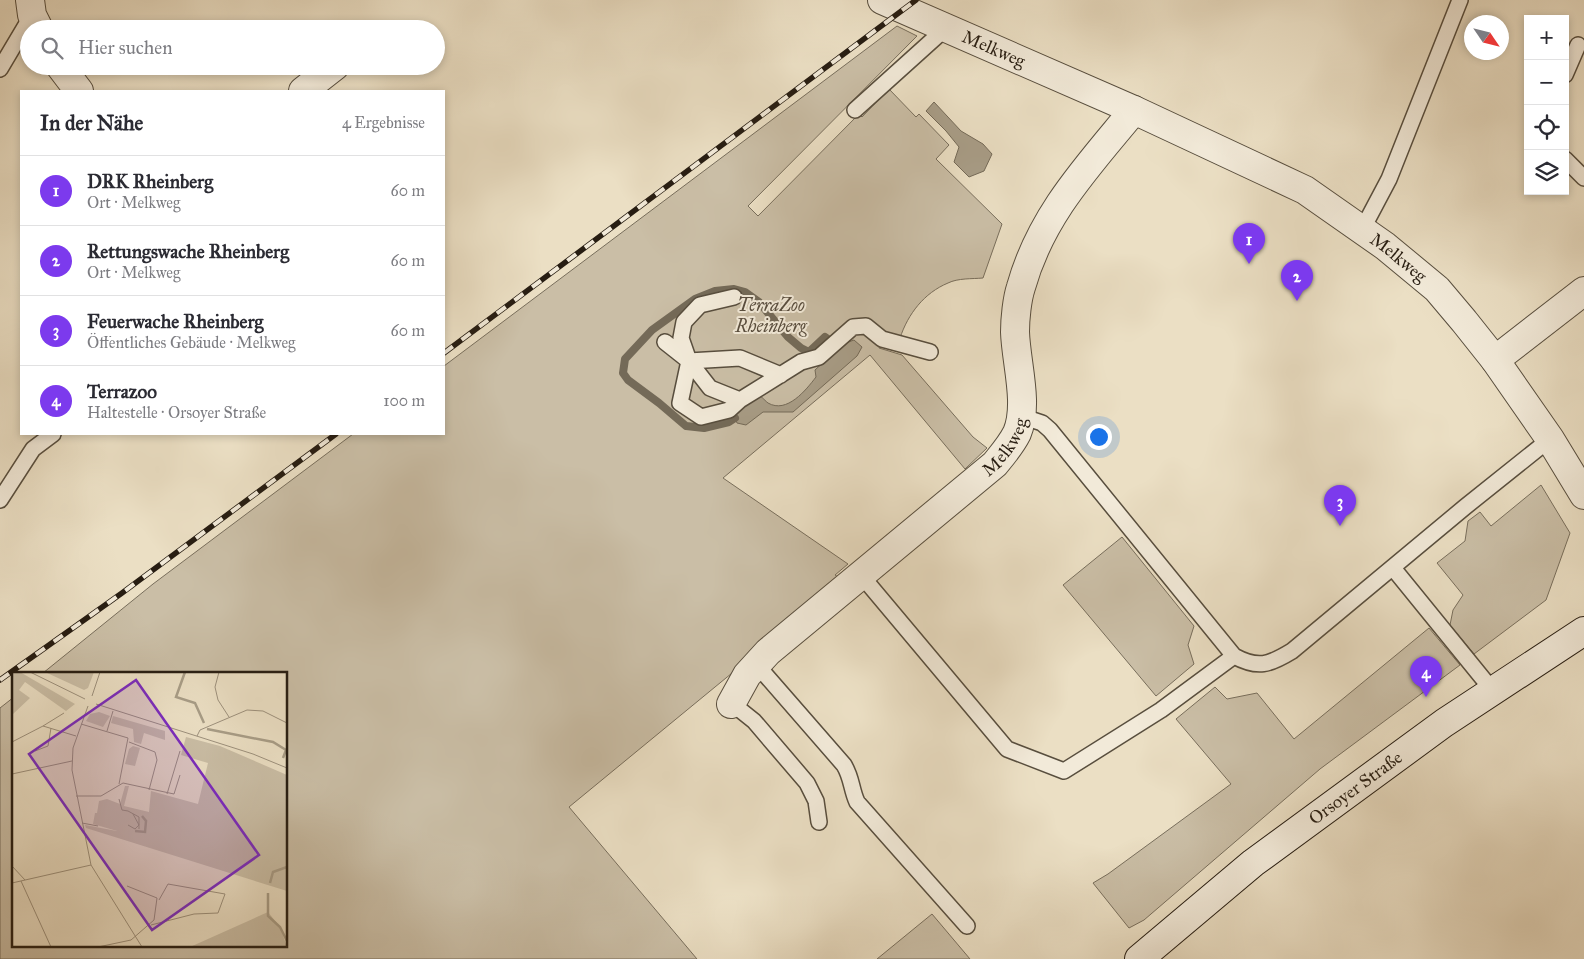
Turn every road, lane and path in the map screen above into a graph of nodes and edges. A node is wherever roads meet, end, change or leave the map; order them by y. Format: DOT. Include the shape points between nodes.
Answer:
graph roads {
  1 [pos="882,0"];
  2 [pos="1460,0"];
  3 [pos="946,28"];
  4 [pos="20,37"];
  5 [pos="1578,45"];
  6 [pos="1569,66"];
  7 [pos="0,69"];
  8 [pos="67,75"];
  9 [pos="323,75"];
  10 [pos="78,90"];
  11 [pos="304,90"];
  12 [pos="856,110"];
  13 [pos="1134,110"];
  14 [pos="1569,162"];
  15 [pos="1584,178"];
  16 [pos="1362,230"];
  17 [pos="1584,291"];
  18 [pos="734,297"];
  19 [pos="666,342"];
  20 [pos="930,352"];
  21 [pos="690,360"];
  22 [pos="1495,360"];
  23 [pos="781,375"];
  24 [pos="740,400"];
  25 [pos="1021,416"];
  26 [pos="52,435"];
  27 [pos="1550,439"];
  28 [pos="1584,495"];
  29 [pos="0,500"];
  30 [pos="1392,568"];
  31 [pos="861,575"];
  32 [pos="1584,631"];
  33 [pos="1234,656"];
  34 [pos="756,664"];
  35 [pos="1493,691"];
  36 [pos="731,704"];
  37 [pos="819,822"];
  38 [pos="967,926"];
  39 [pos="1139,959"];
  1 -- 3 [label="street, Melkweg"];
  2 -- 16 [label="lane" via="1389,179"];
  3 -- 12 [label="lane"];
  3 -- 13 [label="street, Melkweg"];
  4 -- 7 [label="lane"];
  5 -- 6 [label="lane"];
  8 -- 10 [label="street"];
  9 -- 11 [label="street"];
  13 -- 16 [label="street, Melkweg" via="1305,190"];
  13 -- 25 [label="street, Melkweg" via="1063,198 1029,260 1020,290 1015,330"];
  14 -- 15 [label="lane"];
  16 -- 22 [label="street, Melkweg" via="1437,289"];
  17 -- 22 [label="street"];
  18 -- 21 [label="lane" via="700,306 684,322 682,338"];
  19 -- 21 [label="lane"];
  20 -- 23 [label="lane" via="882,339 866,326 853,327 820,357 801,362"];
  21 -- 23 [label="lane" via="740,358"];
  21 -- 24 [label="lane" via="710,388"];
  21 -- 24 [label="lane" via="680,403 701,417 729,410"];
  22 -- 27 [label="street, Melkweg"];
  23 -- 24 [label="lane"];
  25 -- 31 [label="street, Melkweg" via="1010,447 995,464"];
  25 -- 33 [label="lane" via="1042,423 1050,430"];
  26 -- 29 [label="lane" via="33,449"];
  27 -- 28 [label="street, Melkweg"];
  27 -- 30 [label="lane"];
  30 -- 33 [label="lane" via="1276,661 1262,665"];
  30 -- 35 [label="lane"];
  31 -- 33 [label="lane" via="1007,749 1064,771 1161,710"];
  31 -- 34 [label="street, Melkweg"];
  32 -- 35 [label="street, Orsoyer Straße"];
  34 -- 36 [label="street, Melkweg"];
  34 -- 38 [label="lane" via="844,765 852,779 857,802"];
  35 -- 39 [label="street, Orsoyer Straße" via="1444,723 1253,863"];
  36 -- 37 [label="lane" via="754,720 807,783 816,800"];
}
